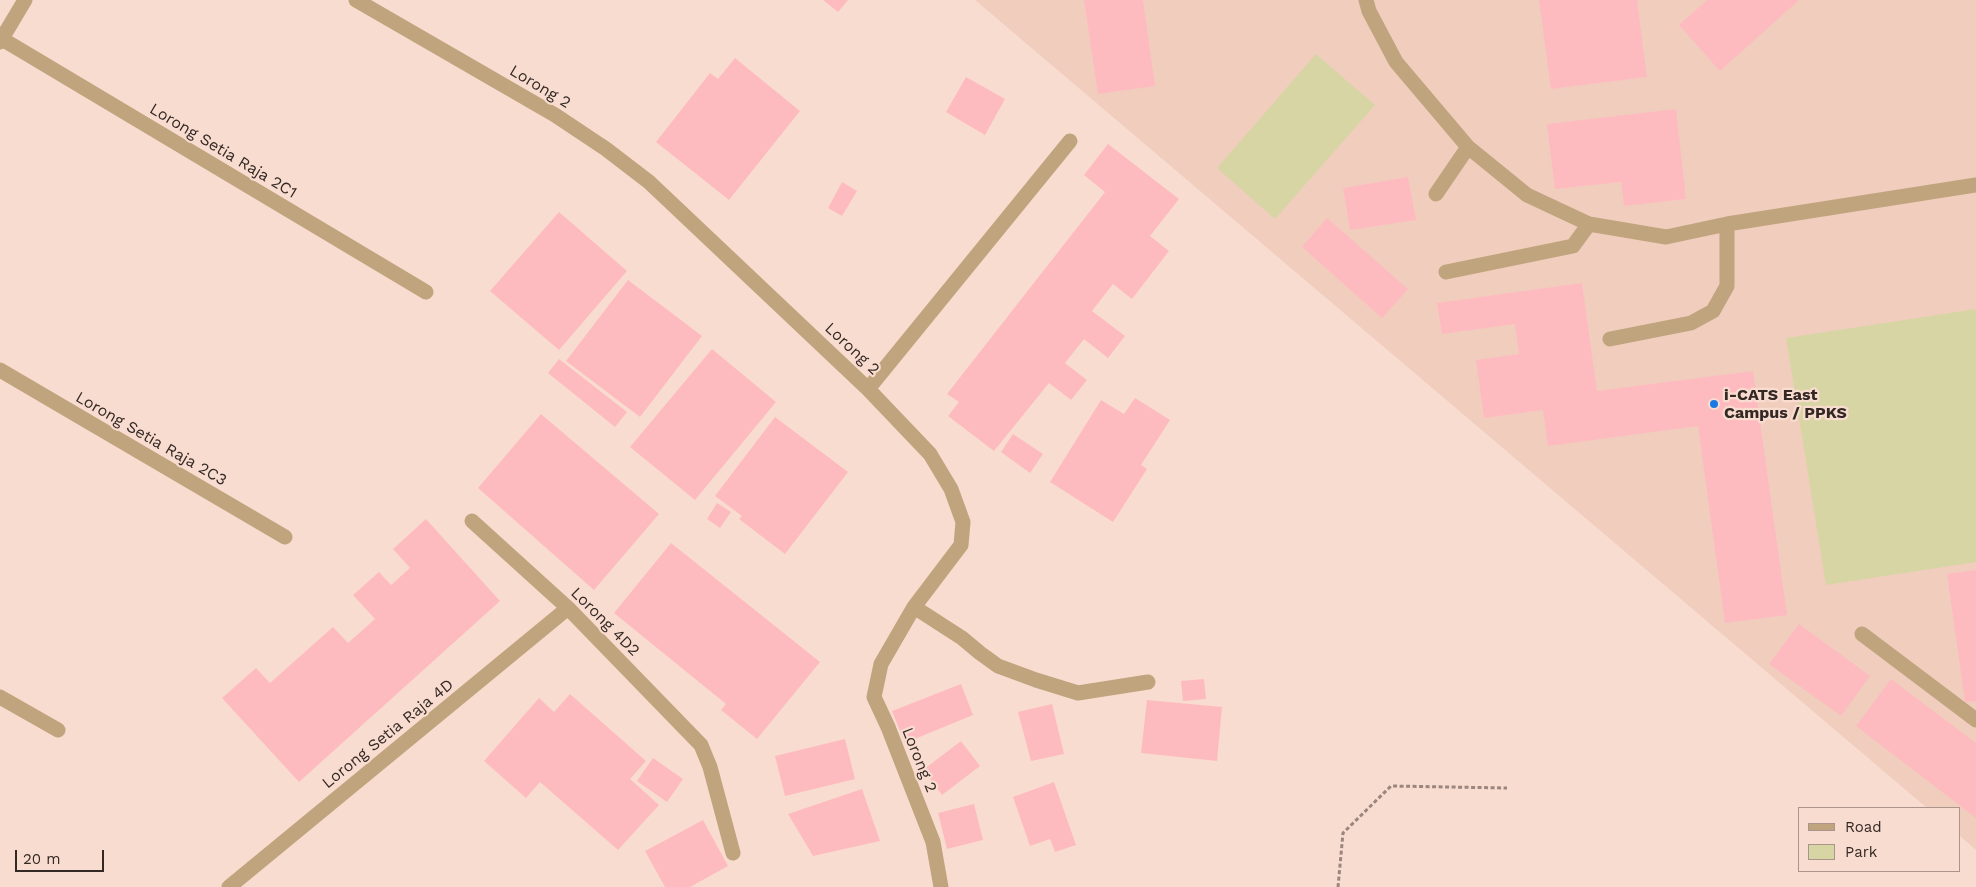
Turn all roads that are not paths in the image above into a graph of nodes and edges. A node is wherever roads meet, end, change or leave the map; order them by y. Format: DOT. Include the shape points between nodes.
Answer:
graph roads {
  1 [pos="25,0"];
  2 [pos="356,0"];
  3 [pos="1366,0"];
  4 [pos="376,5"];
  5 [pos="1,41"];
  6 [pos="1070,141"];
  7 [pos="1468,147"];
  8 [pos="1976,185"];
  9 [pos="1436,194"];
  10 [pos="1588,224"];
  11 [pos="1727,224"];
  12 [pos="1446,272"];
  13 [pos="426,292"];
  14 [pos="1610,339"];
  15 [pos="0,370"];
  16 [pos="868,389"];
  17 [pos="472,521"];
  18 [pos="285,537"];
  19 [pos="568,608"];
  20 [pos="914,608"];
  21 [pos="1862,634"];
  22 [pos="1148,682"];
  23 [pos="0,696"];
  24 [pos="1976,720"];
  25 [pos="58,730"];
  26 [pos="733,853"];
  27 [pos="233,886"];
  28 [pos="941,887"];
  1 -- 5 [label="street"];
  2 -- 4 [label="street, Lorong 2"];
  3 -- 7 [label="street" via="1396,62"];
  4 -- 16 [label="street, Lorong 2" via="555,115 649,182"];
  5 -- 13 [label="street, Lorong Setia Raja 2C1"];
  6 -- 16 [label="street"];
  7 -- 9 [label="street"];
  7 -- 10 [label="street" via="1527,195"];
  8 -- 11 [label="street"];
  10 -- 11 [label="street" via="1666,237"];
  10 -- 12 [label="street" via="1573,246"];
  11 -- 14 [label="street" via="1727,286 1713,311 1691,323"];
  15 -- 18 [label="street, Lorong Setia Raja 2C3"];
  16 -- 20 [label="street, Lorong 2" via="930,454 951,489 962,522 961,545"];
  17 -- 19 [label="street, Lorong 4D2"];
  19 -- 26 [label="street, Lorong 4D2" via="701,746"];
  19 -- 27 [label="street, Lorong Setia Raja 4D"];
  20 -- 22 [label="street" via="962,638 998,666 1036,680 1078,693"];
  20 -- 28 [label="street, Lorong 2" via="881,664 874,697 933,842"];
  21 -- 24 [label="street"];
  23 -- 25 [label="street"];
}
